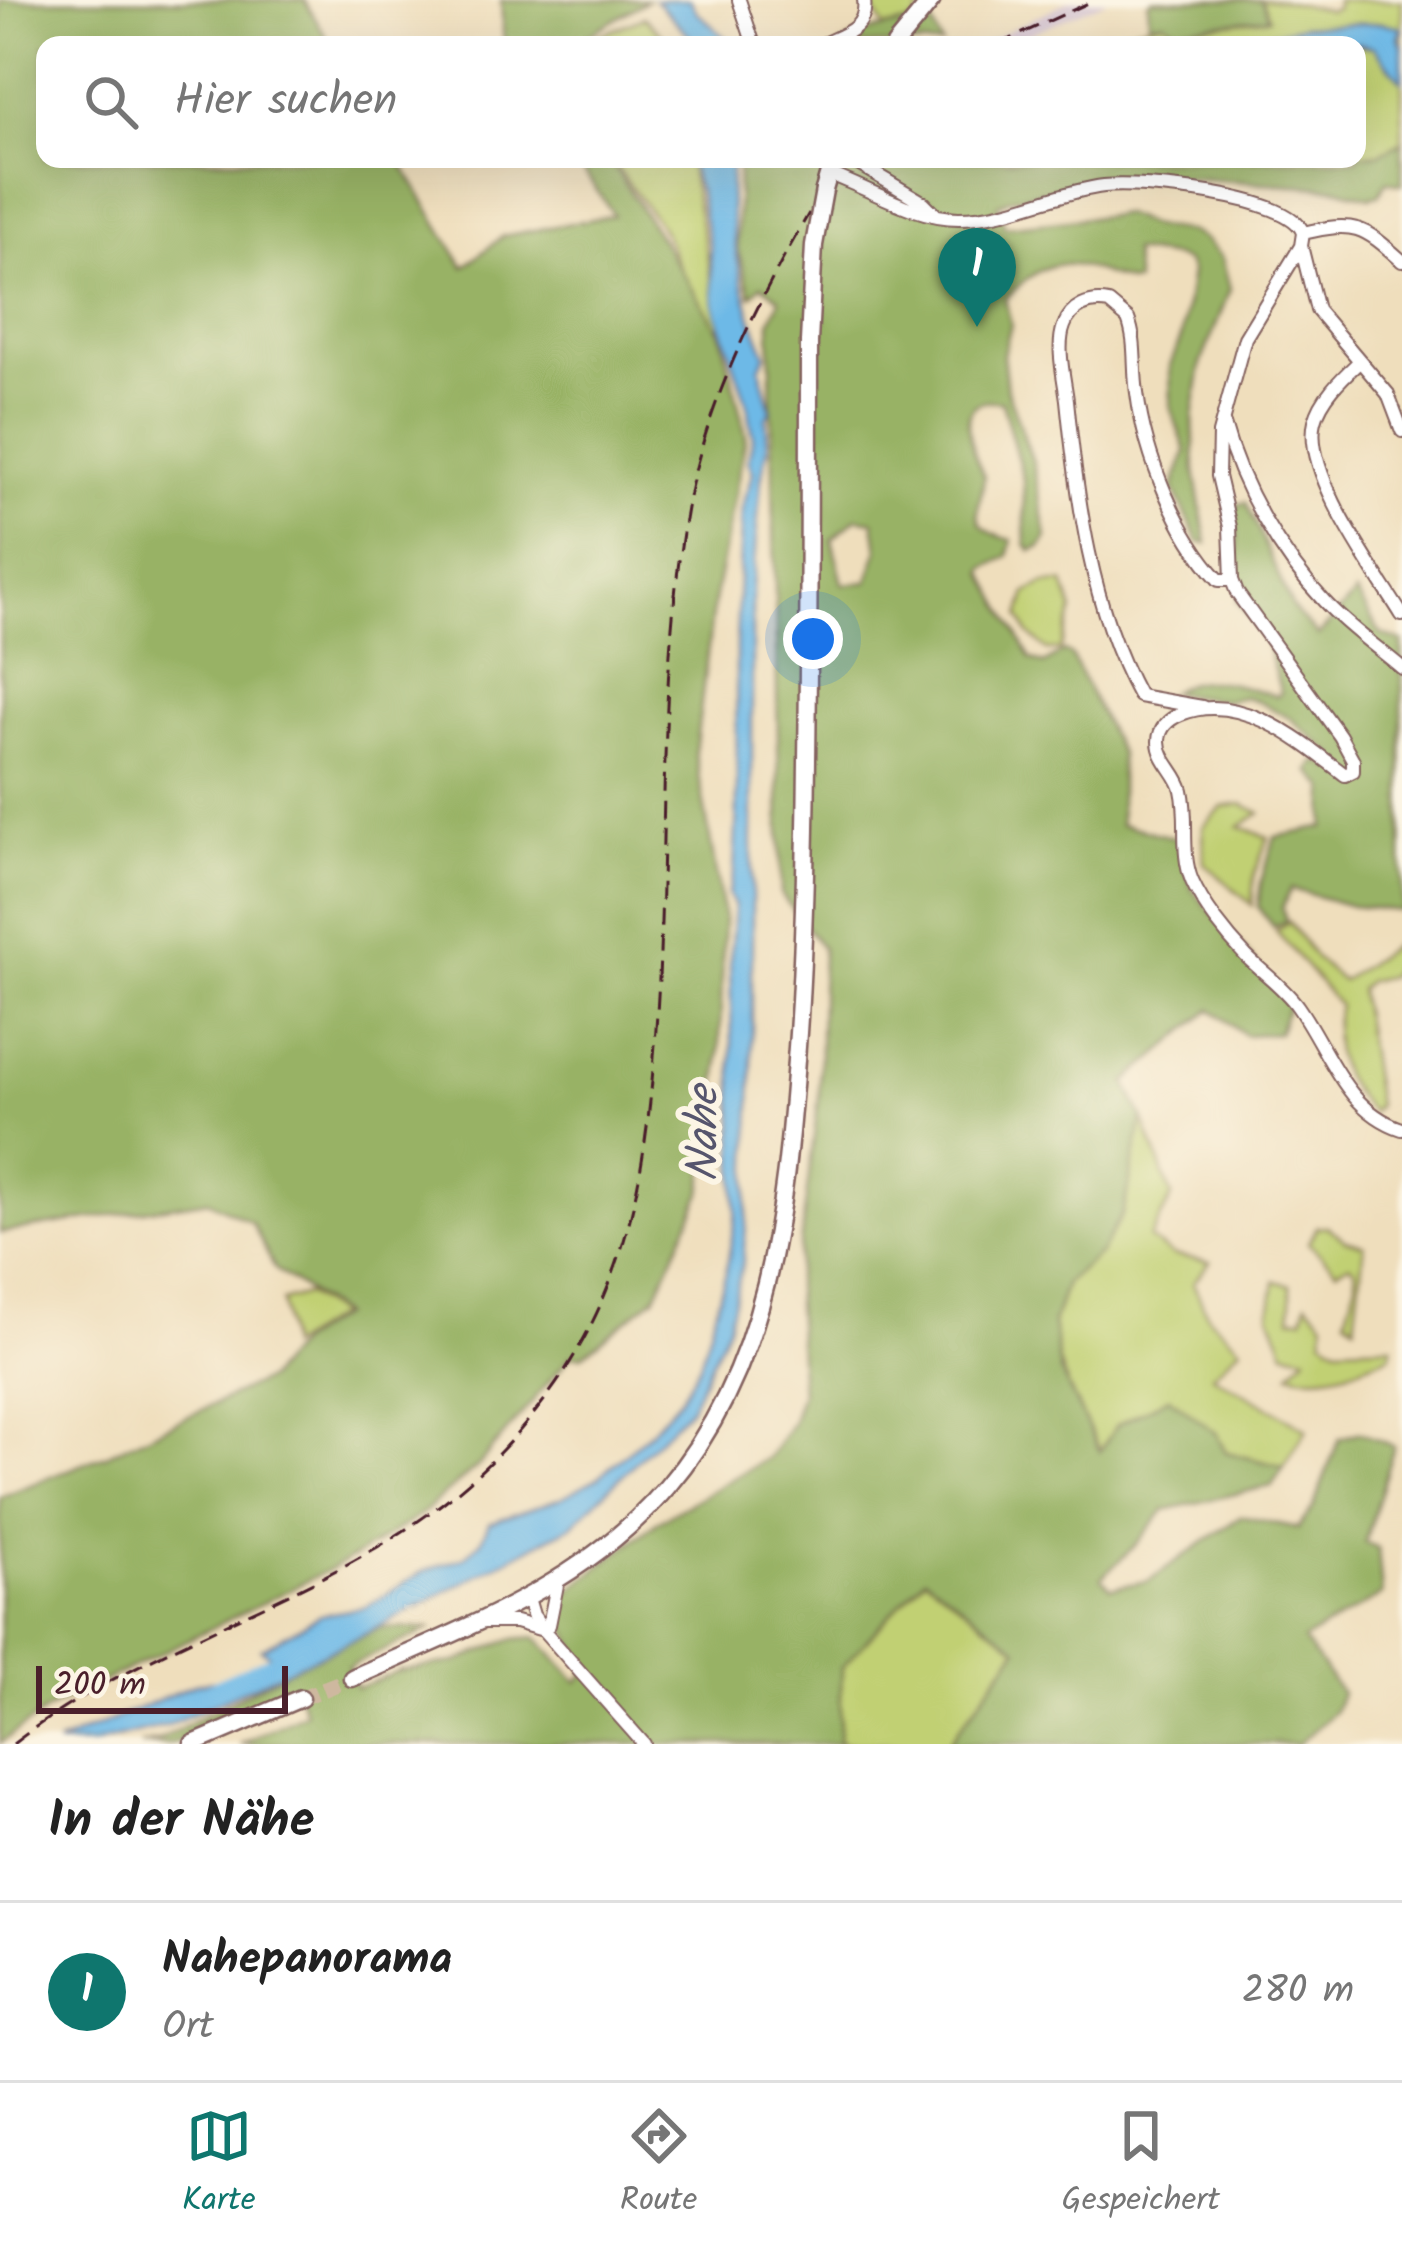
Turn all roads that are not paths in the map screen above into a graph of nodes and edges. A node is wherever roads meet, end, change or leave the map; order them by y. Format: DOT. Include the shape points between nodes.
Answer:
graph roads {
  1 [pos="739,0"];
  2 [pos="864,0"];
  3 [pos="932,0"];
  4 [pos="751,36"];
  5 [pos="839,36"];
  6 [pos="902,36"];
  7 [pos="865,168"];
  8 [pos="829,174"];
  9 [pos="937,216"];
  10 [pos="1302,240"];
  11 [pos="1402,261"];
  12 [pos="1360,361"];
  13 [pos="1224,424"];
  14 [pos="1402,431"];
  15 [pos="1232,580"];
  16 [pos="1402,615"];
  17 [pos="1402,668"];
  18 [pos="1204,708"];
  19 [pos="1402,1130"];
  20 [pos="558,1580"];
  21 [pos="528,1598"];
  22 [pos="476,1623"];
  23 [pos="547,1628"];
  24 [pos="352,1678"];
  25 [pos="301,1699"];
  26 [pos="193,1744"];
  27 [pos="644,1744"];
  1 -- 4 [label="street"];
  2 -- 5 [label="street" via="860,26"];
  3 -- 6 [label="main road"];
  7 -- 9 [label="street"];
  8 -- 9 [label="street"];
  8 -- 20 [label="main road, bridge" via="811,291 800,1011 768,1277 737,1375 695,1452 627,1529"];
  9 -- 10 [label="street" via="973,217 1108,185 1242,198 1292,216"];
  10 -- 11 [label="street" via="1351,225"];
  10 -- 12 [label="street" via="1317,310"];
  10 -- 13 [label="street" via="1245,338"];
  12 -- 14 [label="street" via="1388,394"];
  12 -- 16 [label="street" via="1320,407 1315,454"];
  13 -- 15 [label="street" via="1217,464"];
  13 -- 17 [label="street" via="1242,476 1299,571"];
  15 -- 18 [label="street" via="1349,750 1353,771 1345,775 1251,716"];
  15 -- 18 [label="street" via="1212,572 1155,464 1128,319 1108,303 1083,304 1061,336 1076,482 1108,617 1139,696"];
  18 -- 19 [label="street" via="1173,718 1159,743 1182,790 1196,889 1245,955 1296,1004 1357,1102"];
  20 -- 21 [label="main road"];
  20 -- 23 [label="street"];
  21 -- 22 [label="main road"];
  21 -- 23 [label="street"];
  22 -- 23 [label="street"];
  22 -- 24 [label="main road"];
  23 -- 27 [label="street"];
  25 -- 26 [label="main road"];
}
